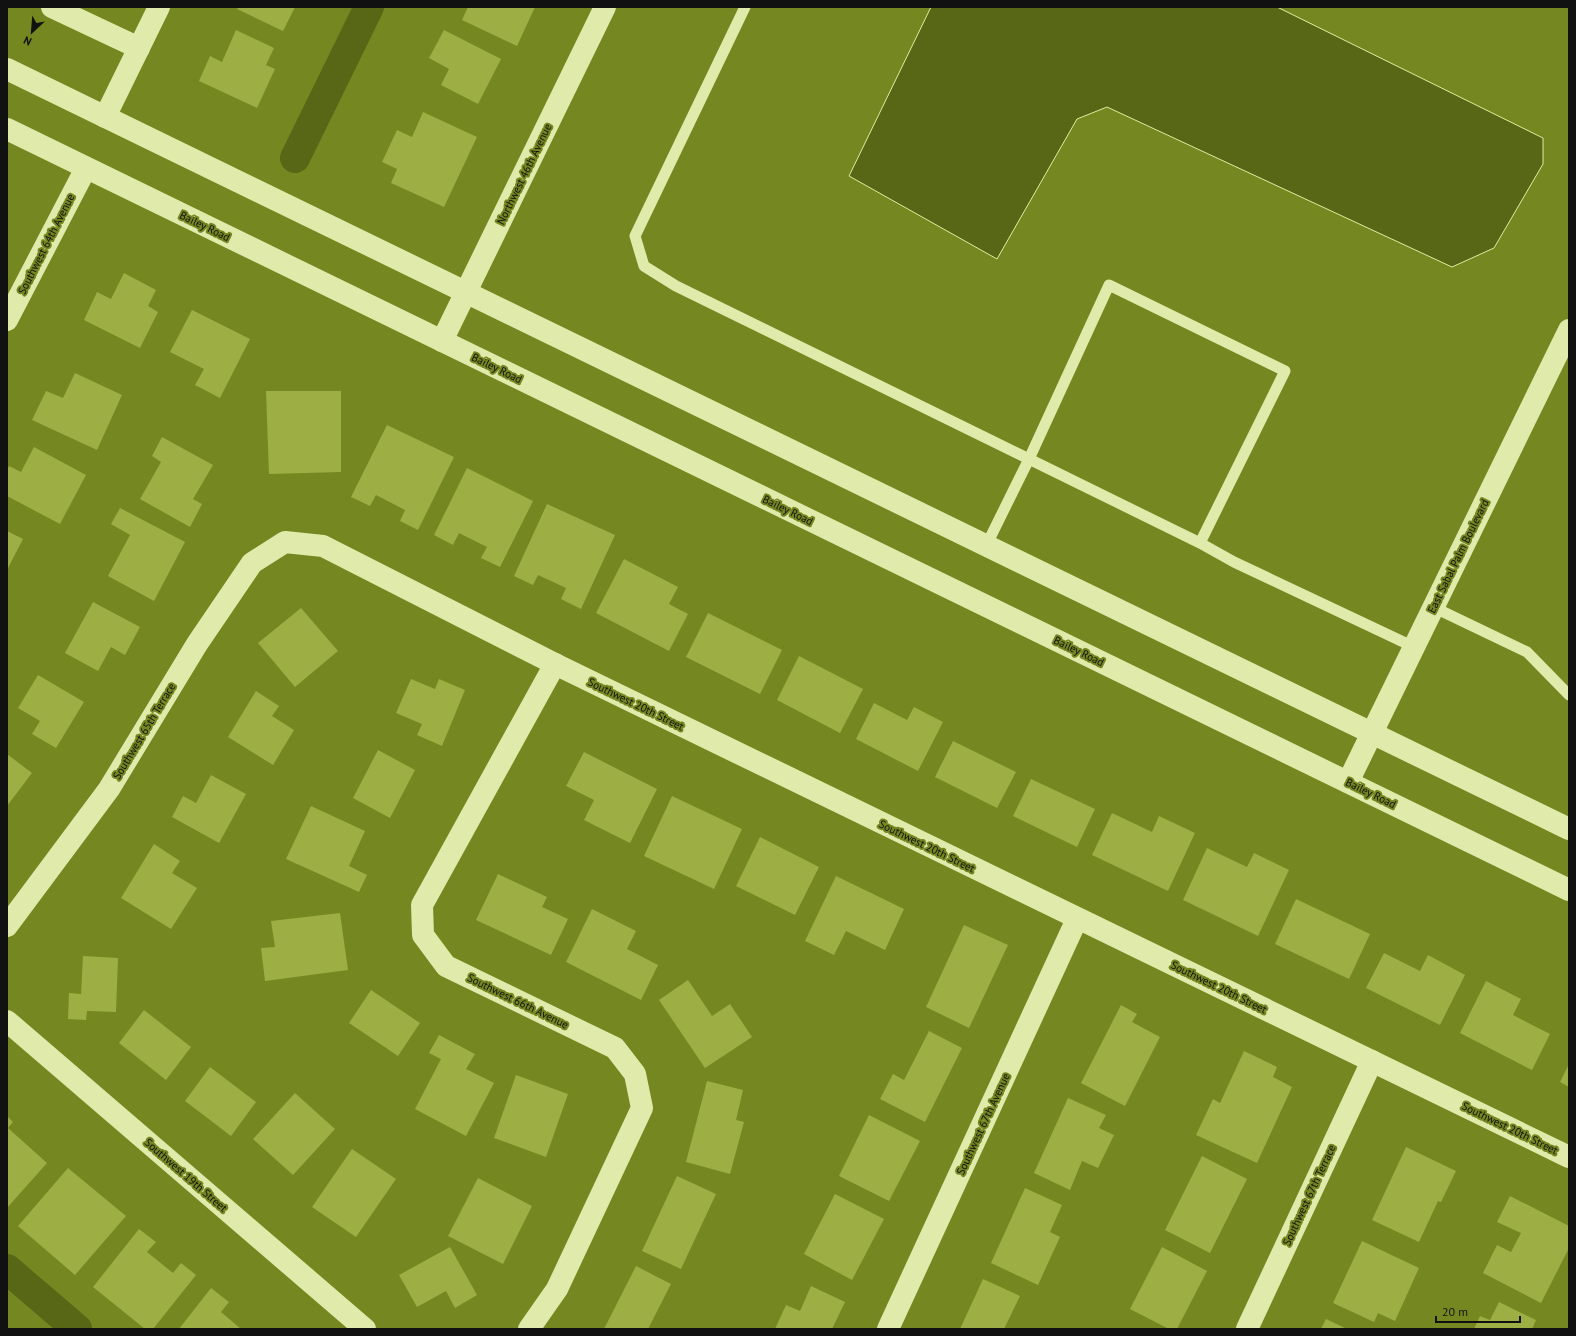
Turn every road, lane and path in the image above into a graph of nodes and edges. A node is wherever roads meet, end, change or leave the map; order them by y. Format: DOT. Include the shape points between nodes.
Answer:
graph roads {
  1 [pos="52,7"];
  2 [pos="159,7"];
  3 [pos="605,7"];
  4 [pos="745,7"];
  5 [pos="139,48"];
  6 [pos="7,69"];
  7 [pos="105,117"];
  8 [pos="7,129"];
  9 [pos="86,168"];
  10 [pos="465,293"];
  11 [pos="7,320"];
  12 [pos="1569,330"];
  13 [pos="442,341"];
  14 [pos="1029,459"];
  15 [pos="285,542"];
  16 [pos="1200,543"];
  17 [pos="986,546"];
  18 [pos="1433,607"];
  19 [pos="1414,647"];
  20 [pos="555,664"];
  21 [pos="1569,695"];
  22 [pos="1372,733"];
  23 [pos="1348,782"];
  24 [pos="1569,829"];
  25 [pos="1569,890"];
  26 [pos="1077,919"];
  27 [pos="7,926"];
  28 [pos="7,1021"];
  29 [pos="1372,1061"];
  30 [pos="1569,1157"];
  31 [pos="365,1329"];
  32 [pos="530,1329"];
  33 [pos="888,1329"];
  34 [pos="1246,1329"];
  1 -- 5 [label="street"];
  2 -- 5 [label="street"];
  3 -- 10 [label="street, Northwest 46th Avenue"];
  4 -- 14 [label="lane" via="634,236 644,266 676,286"];
  5 -- 7 [label="street"];
  6 -- 7 [label="street"];
  7 -- 10 [label="street"];
  8 -- 9 [label="street, Bailey Road"];
  9 -- 11 [label="street, Southwest 64th Avenue"];
  9 -- 13 [label="street, Bailey Road"];
  10 -- 13 [label="street, Northwest 46th Avenue"];
  10 -- 17 [label="street"];
  12 -- 18 [label="street, East Sabal Palm Boulevard"];
  13 -- 23 [label="street, Bailey Road"];
  14 -- 16 [label="lane"];
  14 -- 16 [label="lane" via="1109,285 1285,371"];
  14 -- 17 [label="lane"];
  15 -- 20 [label="street, Southwest 20th Street" via="323,546"];
  15 -- 27 [label="street, Southwest 65th Terrace" via="252,563 197,644 109,789"];
  16 -- 19 [label="lane" via="1234,562"];
  17 -- 22 [label="street"];
  18 -- 19 [label="street, East Sabal Palm Boulevard"];
  18 -- 21 [label="lane" via="1526,652"];
  19 -- 22 [label="street, East Sabal Palm Boulevard"];
  20 -- 26 [label="street, Southwest 20th Street"];
  20 -- 32 [label="street, Southwest 66th Avenue" via="422,905 423,935 446,966 616,1048 635,1074 642,1108 557,1289"];
  22 -- 23 [label="street, East Sabal Palm Boulevard"];
  22 -- 24 [label="street"];
  23 -- 25 [label="street, Bailey Road"];
  26 -- 29 [label="street, Southwest 20th Street"];
  26 -- 33 [label="street, Southwest 67th Avenue"];
  28 -- 31 [label="street, Southwest 19th Street"];
  29 -- 30 [label="street, Southwest 20th Street"];
  29 -- 34 [label="street, Southwest 67th Terrace"];
}
